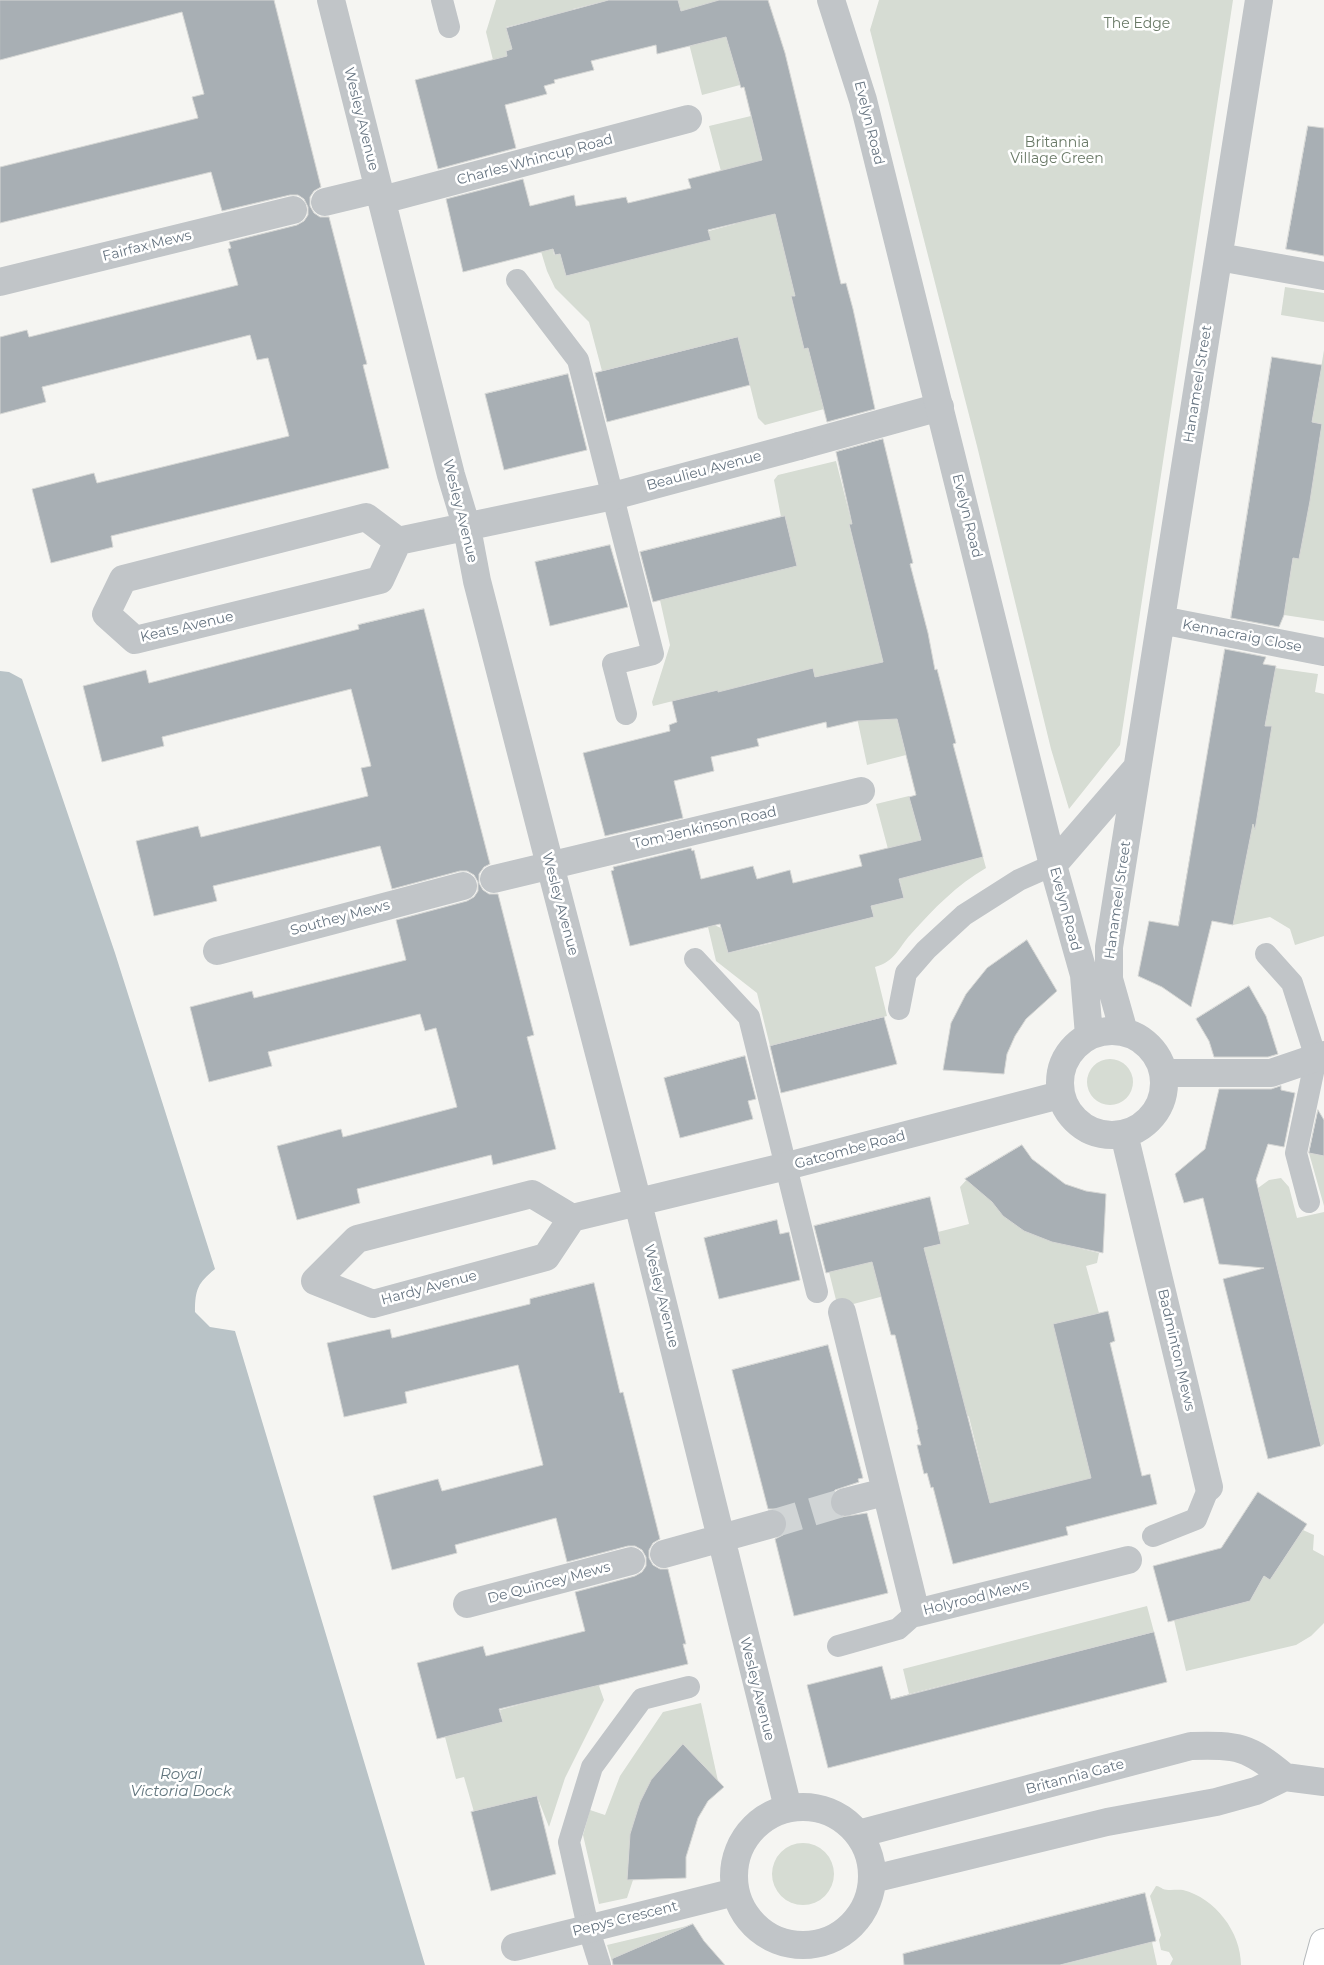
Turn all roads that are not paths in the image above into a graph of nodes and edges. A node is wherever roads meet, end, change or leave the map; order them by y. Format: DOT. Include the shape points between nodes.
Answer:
graph roads {
  1 [pos="331,0"];
  2 [pos="442,0"];
  3 [pos="831,0"];
  4 [pos="1259,0"];
  5 [pos="449,27"];
  6 [pos="688,119"];
  7 [pos="380,195"];
  8 [pos="325,202"];
  9 [pos="293,210"];
  10 [pos="1219,257"];
  11 [pos="1324,276"];
  12 [pos="517,280"];
  13 [pos="0,282"];
  14 [pos="940,407"];
  15 [pos="613,496"];
  16 [pos="467,528"];
  17 [pos="398,541"];
  18 [pos="1161,620"];
  19 [pos="1324,652"];
  20 [pos="626,714"];
  21 [pos="1137,768"];
  22 [pos="862,790"];
  23 [pos="550,864"];
  24 [pos="1053,865"];
  25 [pos="494,879"];
  26 [pos="462,886"];
  27 [pos="217,951"];
  28 [pos="1266,954"];
  29 [pos="695,959"];
  30 [pos="899,1009"];
  31 [pos="1124,1032"];
  32 [pos="1089,1035"];
  33 [pos="1320,1057"];
  34 [pos="1163,1072"];
  35 [pos="1060,1095"];
  36 [pos="1124,1134"];
  37 [pos="787,1166"];
  38 [pos="1309,1202"];
  39 [pos="638,1203"];
  40 [pos="572,1218"];
  41 [pos="817,1292"];
  42 [pos="842,1312"];
  43 [pos="1209,1487"];
  44 [pos="885,1492"];
  45 [pos="845,1502"];
  46 [pos="772,1524"];
  47 [pos="1153,1536"];
  48 [pos="720,1539"];
  49 [pos="664,1554"];
  50 [pos="1128,1560"];
  51 [pos="631,1561"];
  52 [pos="467,1604"];
  53 [pos="916,1613"];
  54 [pos="838,1646"];
  55 [pos="689,1687"];
  56 [pos="1285,1777"];
  57 [pos="1324,1782"];
  58 [pos="788,1808"];
  59 [pos="858,1834"];
  60 [pos="873,1879"];
  61 [pos="735,1892"];
  62 [pos="588,1928"];
  63 [pos="1324,1943"];
  64 [pos="515,1947"];
  65 [pos="824,1954"];
  66 [pos="600,1965"];
  67 [pos="1318,1965"];
  1 -- 7 [label="street, Wesley Avenue"];
  2 -- 5 [label="lane"];
  3 -- 14 [label="street, Evelyn Road" via="859,83"];
  4 -- 10 [label="street, Hanameel Street"];
  6 -- 7 [label="street, Charles Whincup Road"];
  7 -- 8 [label="street"];
  7 -- 16 [label="street, Wesley Avenue"];
  9 -- 13 [label="street, Fairfax Mews"];
  10 -- 11 [label="street"];
  10 -- 18 [label="street, Hanameel Street"];
  12 -- 15 [label="lane" via="578,360"];
  14 -- 15 [label="street, Beaulieu Avenue"];
  14 -- 24 [label="street, Evelyn Road"];
  15 -- 16 [label="street, Beaulieu Avenue"];
  15 -- 20 [label="lane" via="653,654 613,664"];
  16 -- 17 [label="street"];
  16 -- 23 [label="street, Wesley Avenue" via="477,580"];
  17 -- 17 [label="street, Keats Avenue" via="366,517 123,579 106,614 135,640 380,580"];
  18 -- 19 [label="street, Kennacraig Close"];
  18 -- 21 [label="street, Hanameel Street"];
  21 -- 24 [label="street"];
  21 -- 31 [label="street, Hanameel Street" via="1109,947 1109,979"];
  22 -- 23 [label="street, Tom Jenkinson Road"];
  23 -- 25 [label="street"];
  23 -- 39 [label="street, Wesley Avenue"];
  24 -- 30 [label="lane" via="1019,880 964,915 926,950 906,973"];
  24 -- 32 [label="street, Evelyn Road" via="1084,975"];
  26 -- 27 [label="street, Southey Mews"];
  28 -- 33 [label="lane" via="1292,983"];
  29 -- 37 [label="lane" via="749,1017"];
  31 -- 32 [label="street" via="1106,1030"];
  31 -- 34 [label="street" via="1150,1046"];
  32 -- 35 [label="street" via="1074,1045 1064,1060 1059,1077"];
  33 -- 34 [label="street" via="1271,1073"];
  33 -- 38 [label="lane" via="1296,1153"];
  34 -- 36 [label="street" via="1164,1088 1152,1118 1140,1128"];
  35 -- 36 [label="street" via="1077,1123 1108,1136"];
  35 -- 37 [label="street, Gatcombe Road"];
  36 -- 43 [label="street, Badminton Mews"];
  37 -- 39 [label="street, Gatcombe Road"];
  37 -- 41 [label="lane"];
  39 -- 40 [label="street"];
  39 -- 48 [label="street, Wesley Avenue"];
  40 -- 40 [label="street, Hardy Avenue" via="532,1194 357,1239 315,1281 373,1304 546,1257"];
  42 -- 44 [label="street, Holyrood Mews"];
  43 -- 47 [label="lane, Badminton Mews" via="1196,1519"];
  44 -- 45 [label="street"];
  44 -- 53 [label="street, Holyrood Mews"];
  46 -- 48 [label="street"];
  48 -- 49 [label="street"];
  48 -- 58 [label="street, Wesley Avenue"];
  50 -- 53 [label="street, Holyrood Mews"];
  51 -- 52 [label="street, De Quincey Mews"];
  53 -- 54 [label="lane" via="898,1629"];
  55 -- 62 [label="lane" via="642,1699 592,1767 569,1842"];
  56 -- 57 [label="street"];
  56 -- 59 [label="street, Britannia Gate" via="1245,1749 1229,1745 1191,1746"];
  56 -- 60 [label="street" via="1256,1791 1216,1802 1107,1822"];
  58 -- 59 [label="street" via="827,1810"];
  58 -- 61 [label="street" via="768,1816 747,1836 739,1849 734,1870"];
  59 -- 60 [label="street" via="869,1855"];
  60 -- 65 [label="street" via="867,1904 856,1922"];
  61 -- 62 [label="street, Pepys Crescent"];
  61 -- 65 [label="street" via="744,1912 759,1929 778,1941"];
  62 -- 64 [label="street, Pepys Crescent"];
  62 -- 66 [label="lane"];
  63 -- 67 [label="main road"];
}
